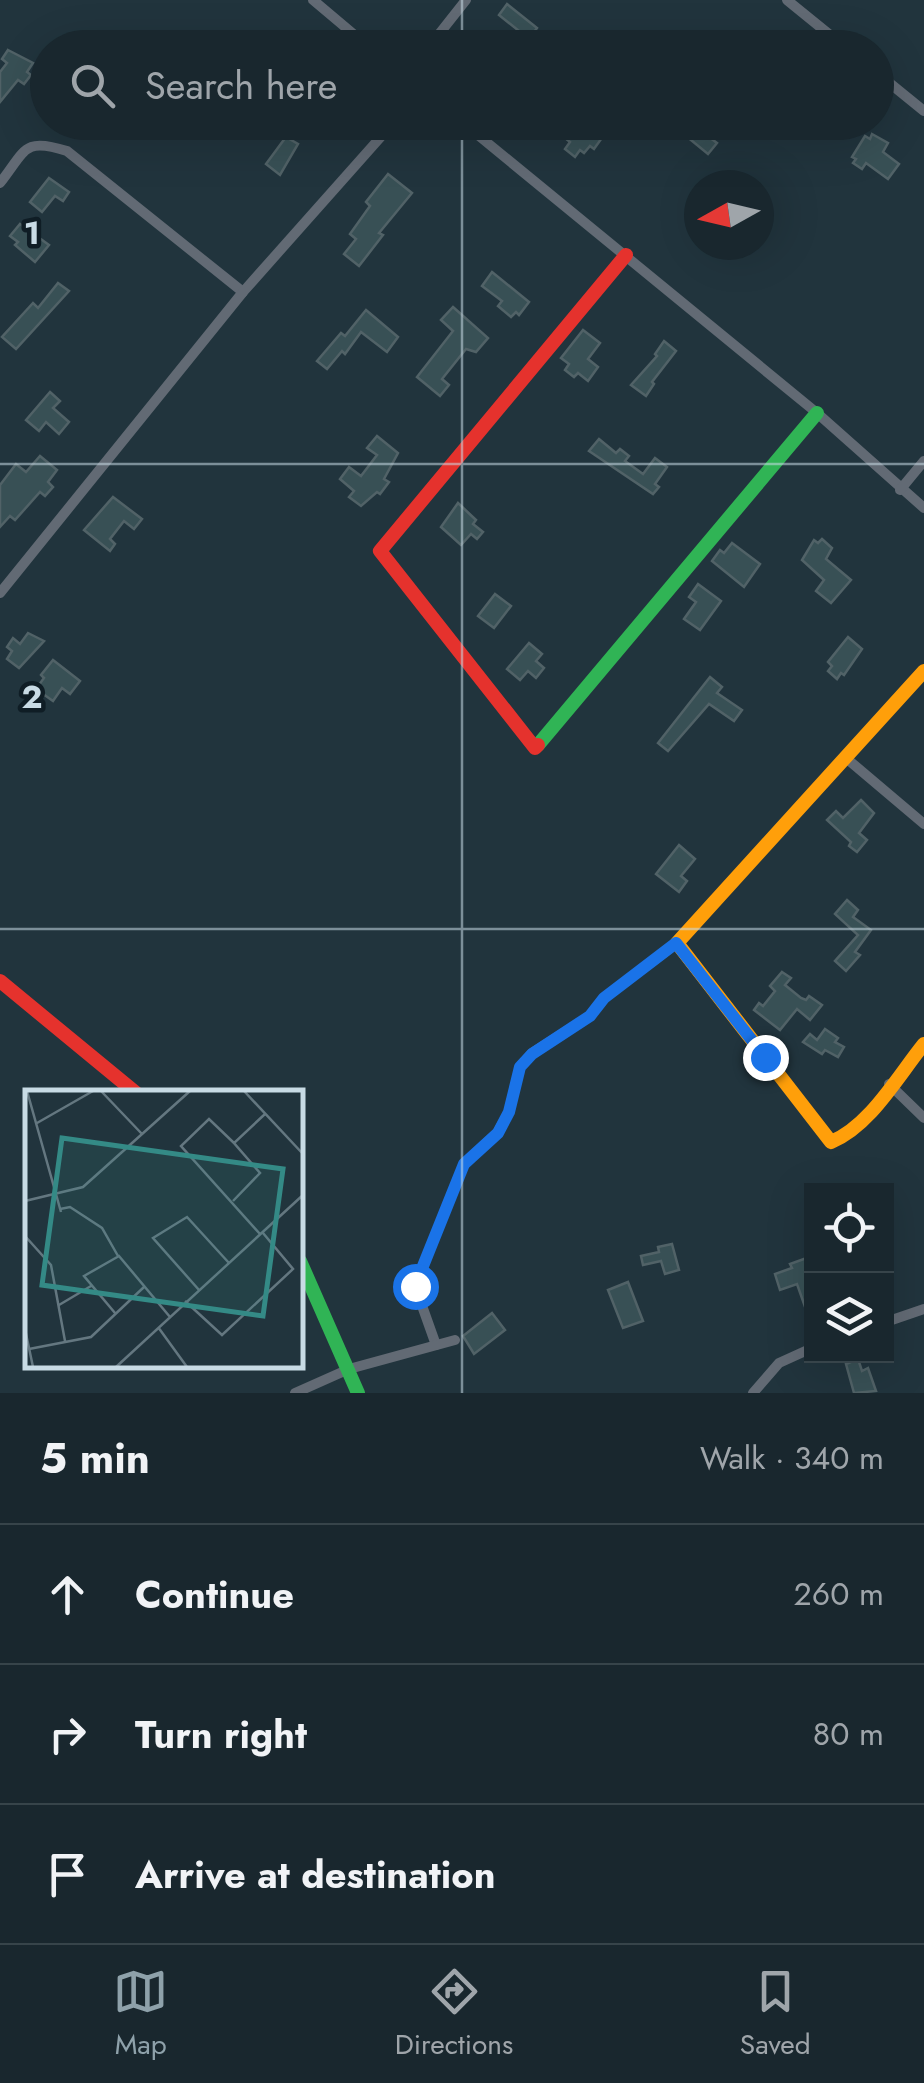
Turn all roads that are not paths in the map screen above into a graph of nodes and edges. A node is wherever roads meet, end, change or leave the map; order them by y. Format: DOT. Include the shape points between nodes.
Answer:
graph roads {
  1 [pos="313,0"];
  2 [pos="466,0"];
  3 [pos="786,0"];
  4 [pos="349,30"];
  5 [pos="442,30"];
  6 [pos="824,30"];
  7 [pos="894,87"];
  8 [pos="924,111"];
  9 [pos="378,140"];
  10 [pos="484,140"];
  11 [pos="0,183"];
  12 [pos="626,255"];
  13 [pos="243,292"];
  14 [pos="816,413"];
  15 [pos="924,461"];
  16 [pos="900,490"];
  17 [pos="924,508"];
  18 [pos="0,593"];
  19 [pos="924,671"];
  20 [pos="846,758"];
  21 [pos="924,824"];
  22 [pos="676,943"];
  23 [pos="0,982"];
  24 [pos="924,1044"];
  25 [pos="890,1084"];
  26 [pos="132,1090"];
  27 [pos="924,1118"];
  28 [pos="302,1265"];
  29 [pos="924,1309"];
  30 [pos="894,1319"];
  31 [pos="455,1340"];
  32 [pos="436,1345"];
  33 [pos="804,1352"];
  34 [pos="349,1369"];
  35 [pos="295,1393"];
  36 [pos="358,1393"];
  37 [pos="753,1393"];
  1 -- 4 [label="street"];
  2 -- 5 [label="street"];
  3 -- 6 [label="street"];
  7 -- 8 [label="street"];
  9 -- 13 [label="street"];
  10 -- 12 [label="street"];
  11 -- 13 [label="street" via="30,146 67,151"];
  12 -- 14 [label="street"];
  12 -- 14 [label="street" via="380,551 535,748"];
  13 -- 18 [label="street"];
  14 -- 16 [label="street"];
  15 -- 16 [label="street"];
  16 -- 17 [label="street"];
  19 -- 20 [label="street"];
  20 -- 21 [label="street"];
  20 -- 22 [label="street"];
  22 -- 25 [label="street" via="831,1142 854,1128"];
  22 -- 32 [label="street" via="520,1067 509,1112 498,1133 464,1164 415,1286"];
  23 -- 26 [label="street"];
  24 -- 25 [label="street"];
  25 -- 27 [label="street"];
  28 -- 34 [label="street"];
  29 -- 30 [label="street"];
  31 -- 32 [label="street"];
  32 -- 34 [label="street"];
  33 -- 37 [label="street" via="779,1363"];
  34 -- 35 [label="street"];
  34 -- 36 [label="street"];
}
